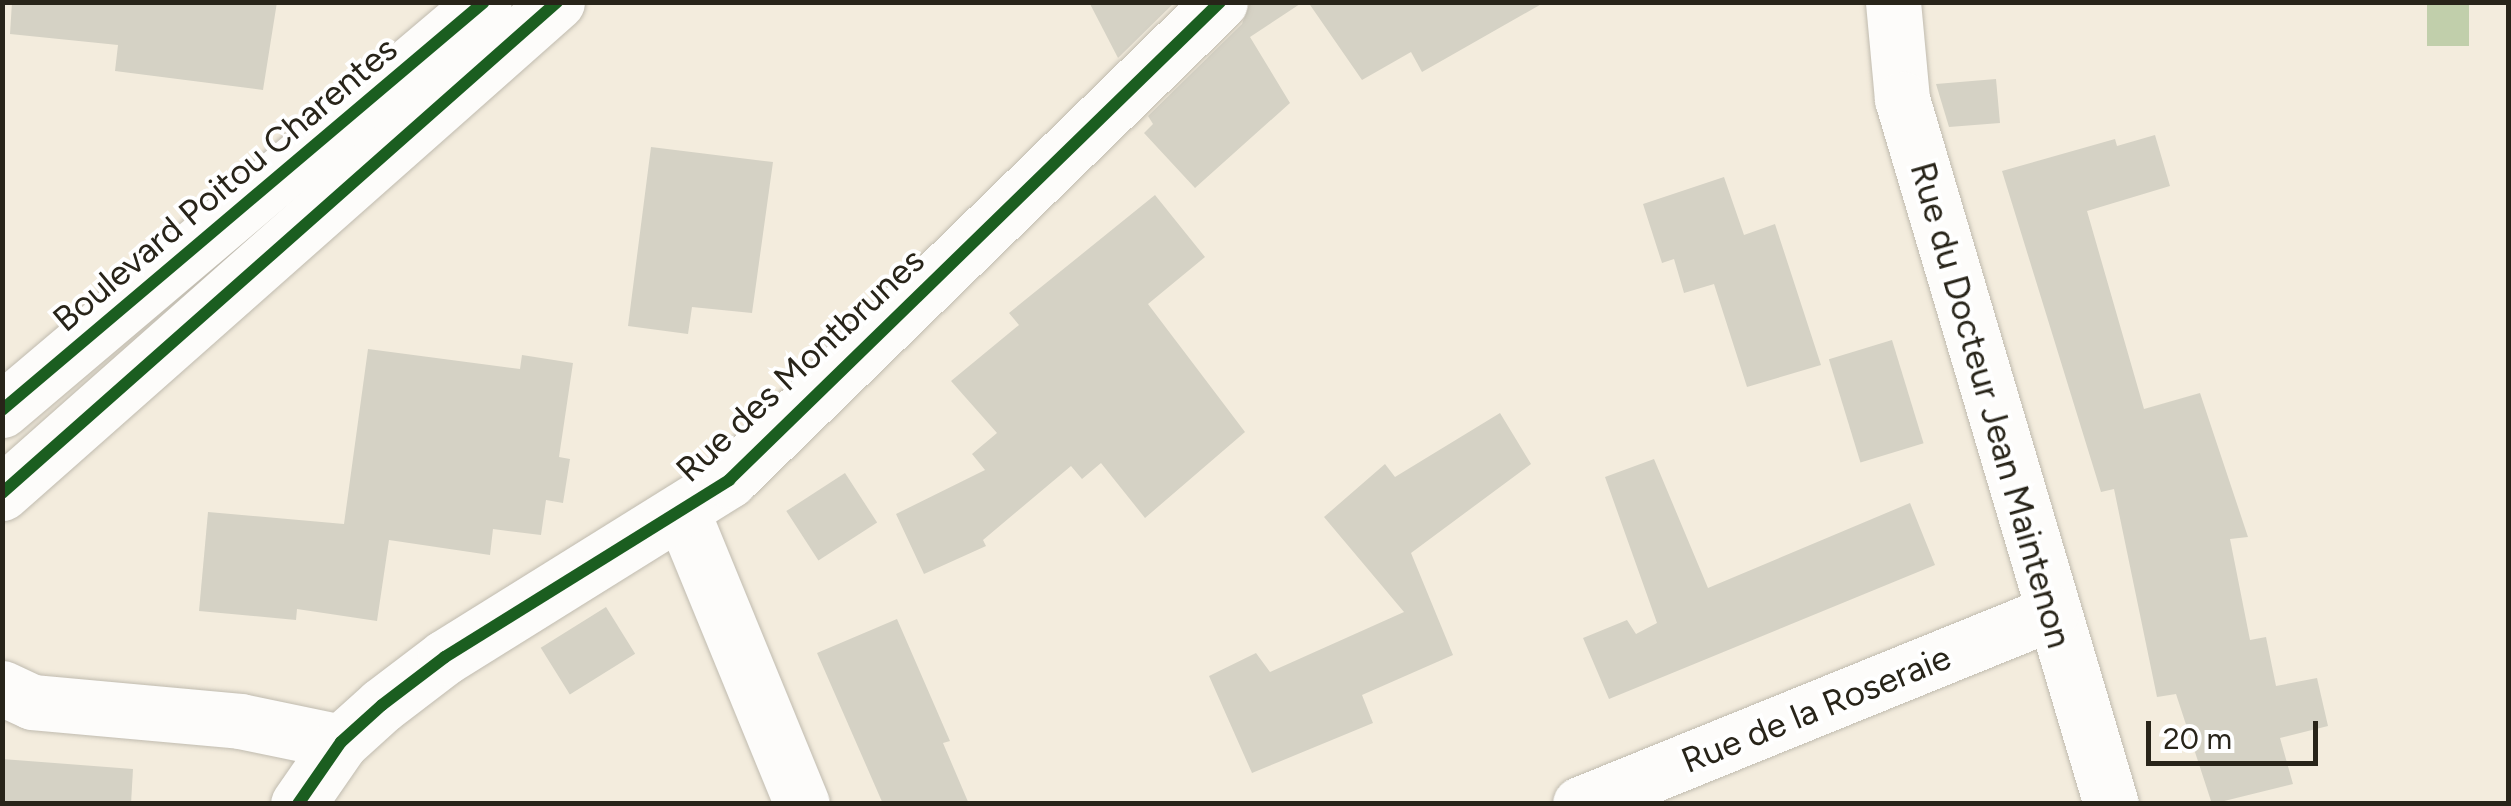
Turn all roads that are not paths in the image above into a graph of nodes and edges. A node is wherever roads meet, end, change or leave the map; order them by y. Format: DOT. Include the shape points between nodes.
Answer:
graph roads {
  1 [pos="1220,2"];
  2 [pos="1894,2"];
  3 [pos="477,9"];
  4 [pos="544,16"];
  5 [pos="2,410"];
  6 [pos="2,494"];
  7 [pos="683,514"];
  8 [pos="2051,613"];
  9 [pos="2,688"];
  10 [pos="341,742"];
  11 [pos="298,804"];
  12 [pos="802,804"];
  13 [pos="1580,804"];
  14 [pos="2111,804"];
  1 -- 7 [label="street, Rue des Montbrunes" via="743,466"];
  2 -- 8 [label="street, Rue du Docteur Jean Maintenon" via="1902,99"];
  3 -- 5 [label="street, Boulevard Poitou Charentes"];
  4 -- 6 [label="street"];
  7 -- 10 [label="street, Rue des Montbrunes" via="445,657"];
  7 -- 12 [label="street"];
  8 -- 13 [label="street, Rue de la Roseraie"];
  8 -- 14 [label="street, Rue du Docteur Jean Maintenon"];
  9 -- 10 [label="street" via="32,702 240,721"];
  10 -- 11 [label="street, Rue des Montbrunes"];
}
